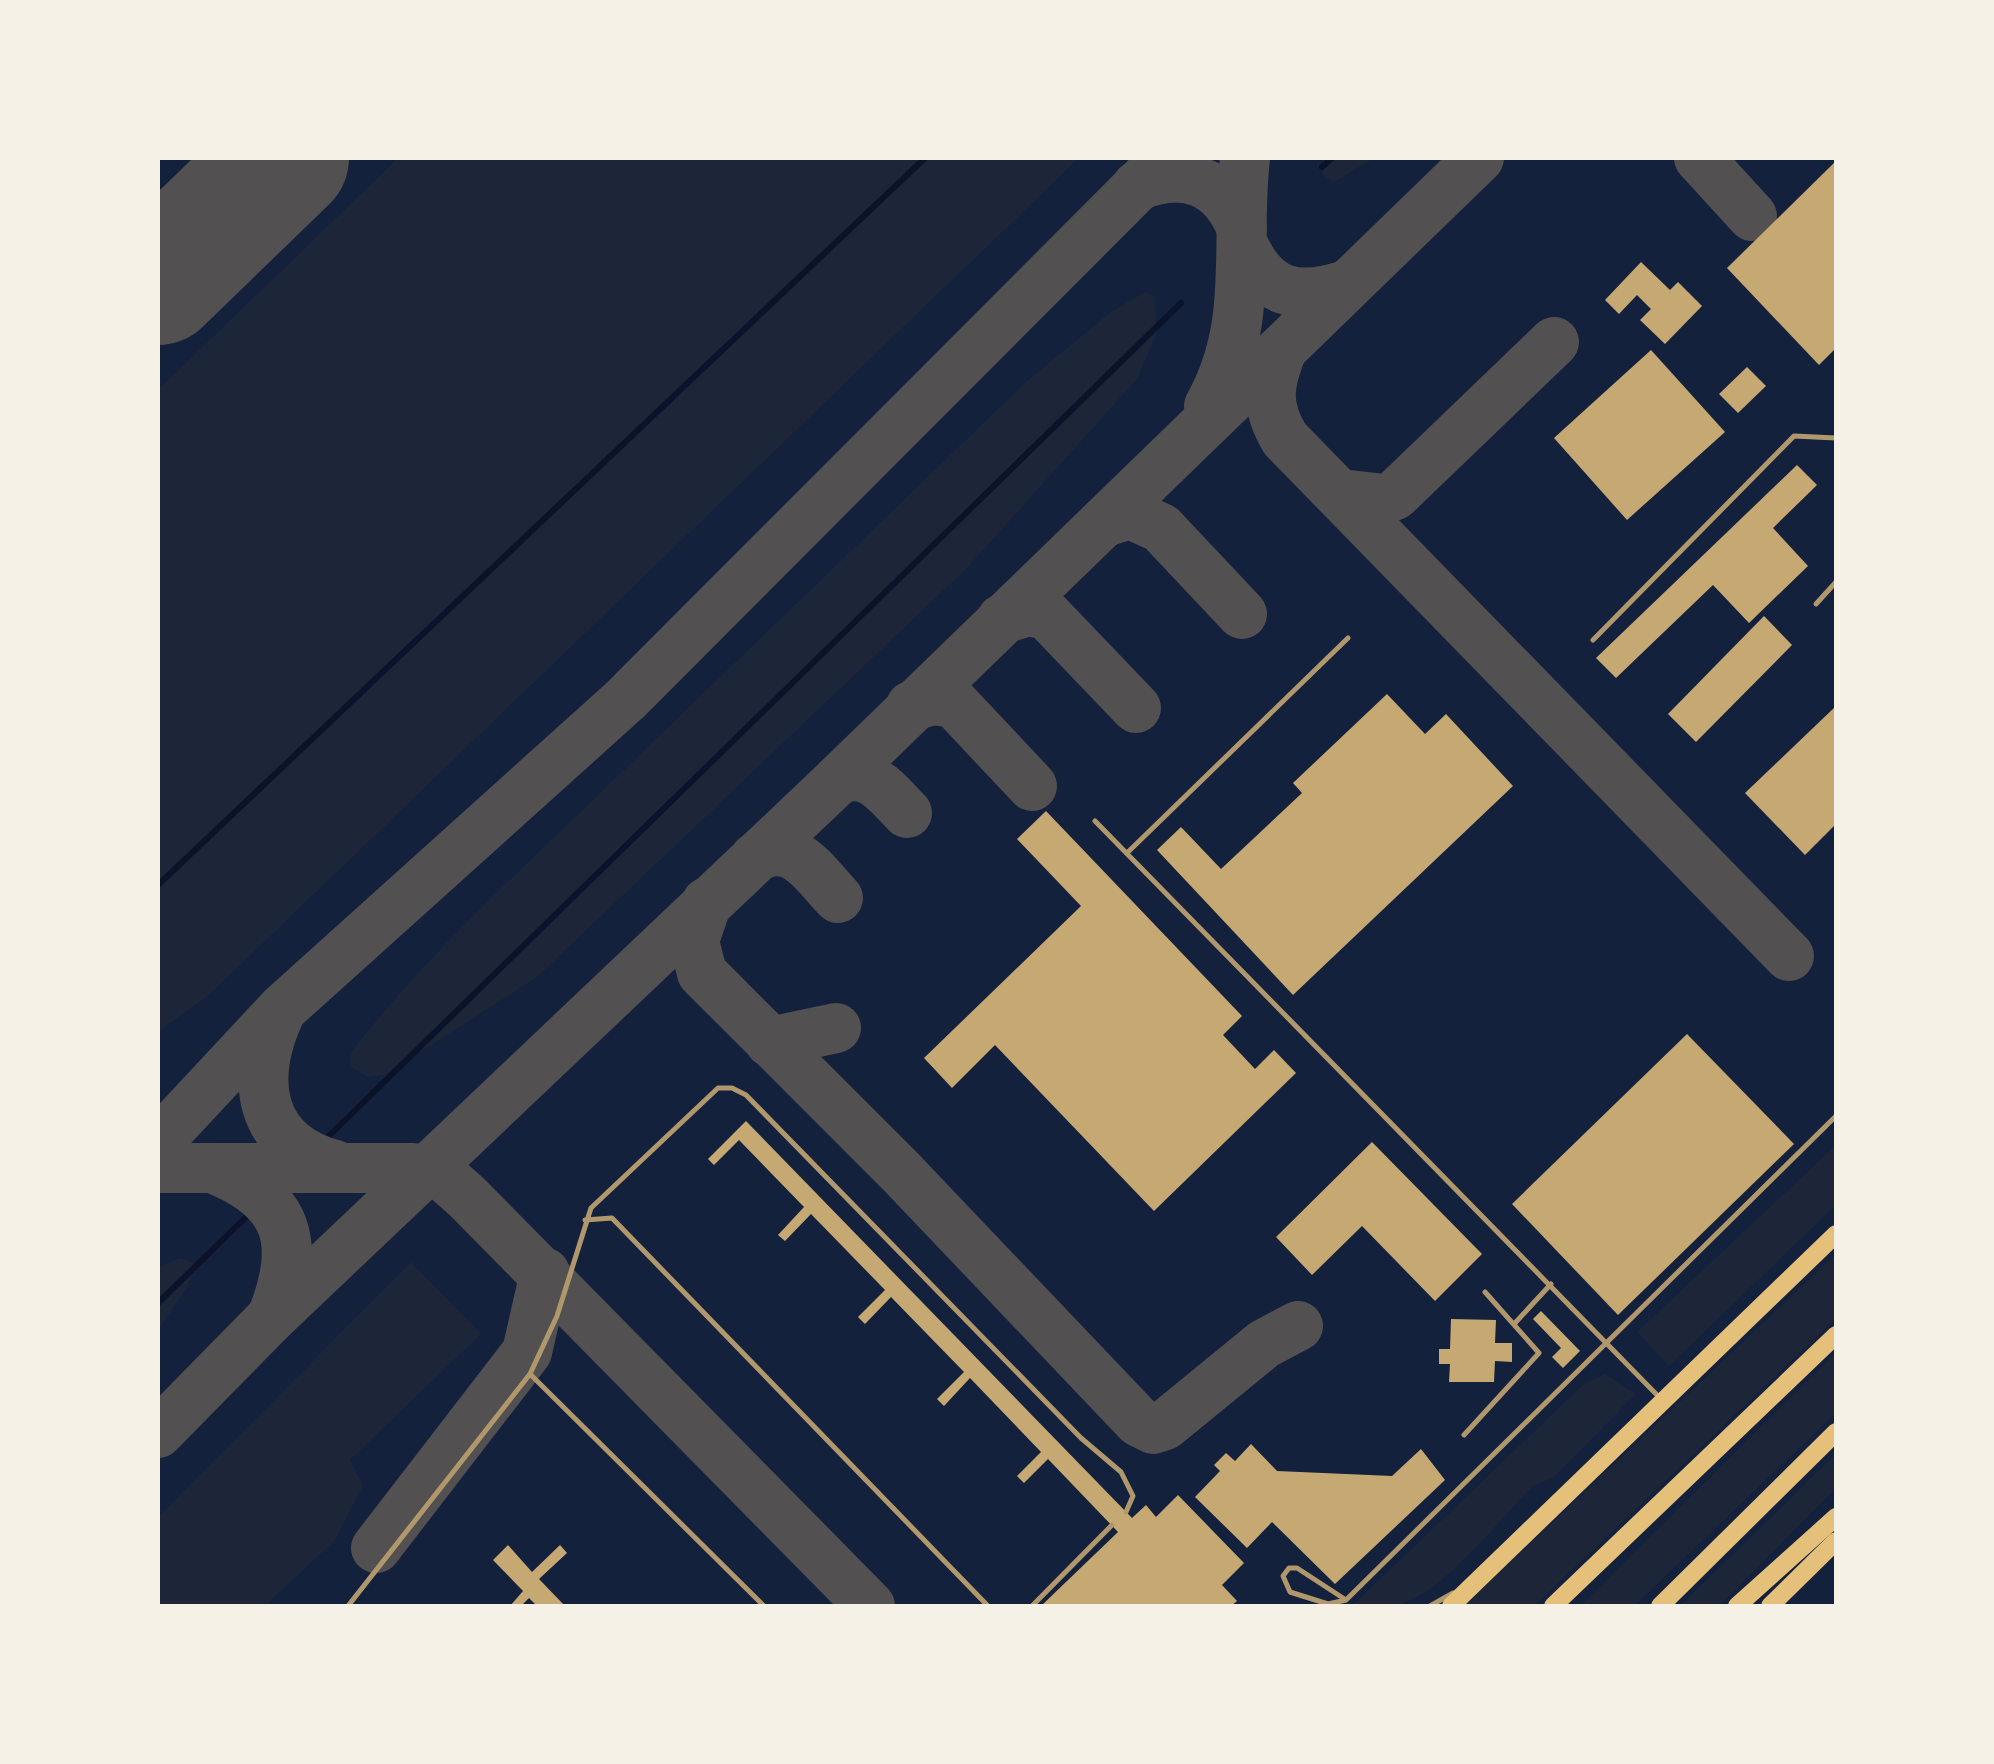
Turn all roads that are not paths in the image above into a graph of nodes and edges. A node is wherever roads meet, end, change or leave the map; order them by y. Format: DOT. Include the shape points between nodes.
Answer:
graph roads {
  1 [pos="1836,438"];
  2 [pos="1836,582"];
  3 [pos="1816,604"];
  4 [pos="1348,638"];
  5 [pos="1592,640"];
  6 [pos="1095,821"];
  7 [pos="1127,853"];
  8 [pos="1836,1116"];
  9 [pos="585,1220"];
  10 [pos="1836,1234"];
  11 [pos="1552,1284"];
  12 [pos="1484,1292"];
  13 [pos="1514,1323"];
  14 [pos="1836,1334"];
  15 [pos="1610,1344"];
  16 [pos="530,1374"];
  17 [pos="1663,1401"];
  18 [pos="1836,1432"];
  19 [pos="1464,1434"];
  20 [pos="1836,1505"];
  21 [pos="1126,1512"];
  22 [pos="1836,1518"];
  23 [pos="1112,1526"];
  24 [pos="1836,1542"];
  25 [pos="1605,1556"];
  26 [pos="1775,1571"];
  27 [pos="1486,1574"];
  28 [pos="1346,1600"];
  29 [pos="348,1606"];
  30 [pos="764,1606"];
  31 [pos="988,1606"];
  32 [pos="1032,1606"];
  33 [pos="1430,1606"];
  34 [pos="1451,1606"];
  35 [pos="1554,1606"];
  36 [pos="1562,1606"];
  37 [pos="1660,1606"];
  38 [pos="1738,1606"];
  39 [pos="1770,1606"];
  1 -- 5 [label="lane" via="1794,436"];
  2 -- 3 [label="lane"];
  4 -- 7 [label="lane"];
  6 -- 7 [label="lane"];
  7 -- 11 [label="lane"];
  8 -- 15 [label="lane"];
  9 -- 16 [label="lane" via="557,1316"];
  9 -- 21 [label="lane" via="601,1195 706,1096 732,1088 746,1095 1120,1472 1133,1496"];
  9 -- 31 [label="lane" via="612,1218"];
  10 -- 17 [label="main road"];
  11 -- 13 [label="lane"];
  11 -- 15 [label="lane"];
  12 -- 13 [label="lane"];
  13 -- 19 [label="lane" via="1538,1348 1538,1358"];
  14 -- 25 [label="main road"];
  15 -- 17 [label="lane"];
  15 -- 28 [label="lane"];
  16 -- 29 [label="lane"];
  16 -- 30 [label="lane"];
  17 -- 27 [label="main road"];
  18 -- 37 [label="main road"];
  20 -- 26 [label="main road"];
  22 -- 26 [label="main road"];
  23 -- 32 [label="lane"];
  24 -- 39 [label="main road"];
  25 -- 35 [label="main road"];
  25 -- 36 [label="main road"];
  26 -- 38 [label="main road"];
  27 -- 33 [label="lane"];
  27 -- 34 [label="main road"];
  28 -- 28 [label="lane" via="1328,1604 1290,1592 1283,1576 1294,1567"];
}
